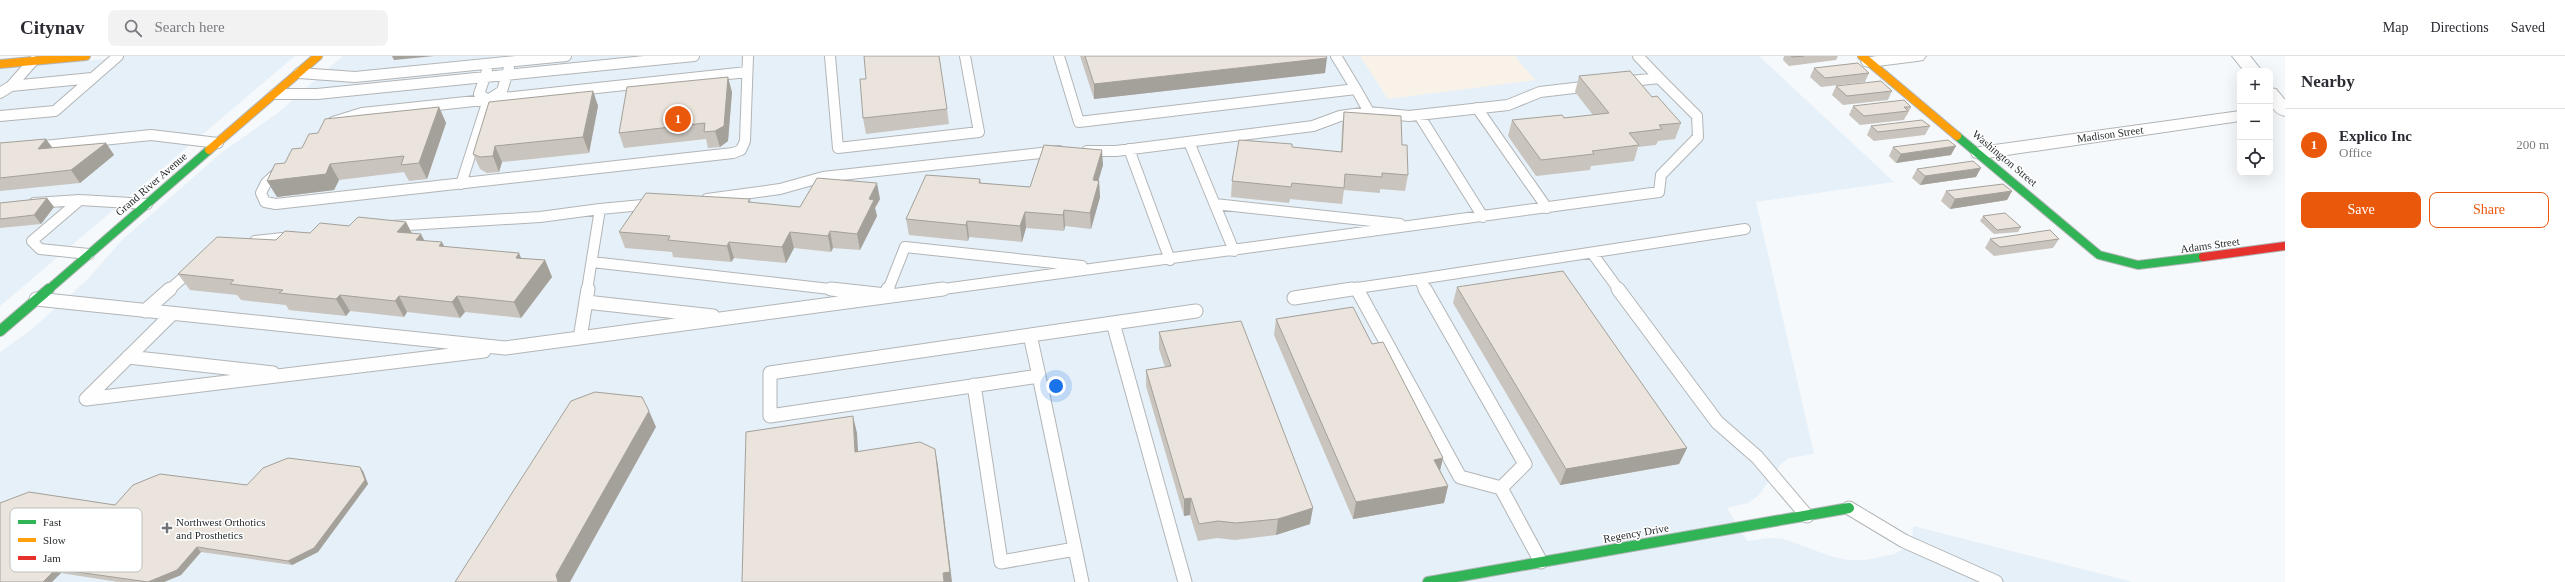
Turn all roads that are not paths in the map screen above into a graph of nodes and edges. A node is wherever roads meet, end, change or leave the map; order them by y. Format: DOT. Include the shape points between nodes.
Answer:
graph roads {
  1 [pos="86,56"];
  2 [pos="118,56"];
  3 [pos="318,56"];
  4 [pos="566,56"];
  5 [pos="694,56"];
  6 [pos="748,56"];
  7 [pos="830,56"];
  8 [pos="965,56"];
  9 [pos="1059,56"];
  10 [pos="1336,56"];
  11 [pos="1638,56"];
  12 [pos="1917,56"];
  13 [pos="2241,56"];
  14 [pos="1866,59"];
  15 [pos="33,61"];
  16 [pos="511,62"];
  17 [pos="0,64"];
  18 [pos="489,64"];
  19 [pos="2251,68"];
  20 [pos="747,72"];
  21 [pos="298,73"];
  22 [pos="394,73"];
  23 [pos="507,74"];
  24 [pos="485,77"];
  25 [pos="92,78"];
  26 [pos="1659,78"];
  27 [pos="11,86"];
  28 [pos="388,86"];
  29 [pos="1356,89"];
  30 [pos="0,93"];
  31 [pos="275,94"];
  32 [pos="2273,98"];
  33 [pos="488,100"];
  34 [pos="1477,108"];
  35 [pos="2280,111"];
  36 [pos="1369,112"];
  37 [pos="1419,115"];
  38 [pos="0,116"];
  39 [pos="2237,116"];
  40 [pos="324,129"];
  41 [pos="218,142"];
  42 [pos="1189,142"];
  43 [pos="24,148"];
  44 [pos="1130,149"];
  45 [pos="1980,153"];
  46 [pos="289,162"];
  47 [pos="461,184"];
  48 [pos="80,200"];
  49 [pos="699,200"];
  50 [pos="661,203"];
  51 [pos="22,204"];
  52 [pos="146,204"];
  53 [pos="1215,204"];
  54 [pos="1547,208"];
  55 [pos="600,209"];
  56 [pos="1483,217"];
  57 [pos="1420,226"];
  58 [pos="382,227"];
  59 [pos="1745,229"];
  60 [pos="304,236"];
  61 [pos="242,243"];
  62 [pos="2285,246"];
  63 [pos="1234,251"];
  64 [pos="1592,253"];
  65 [pos="89,254"];
  66 [pos="205,258"];
  67 [pos="1170,260"];
  68 [pos="592,262"];
  69 [pos="2138,266"];
  70 [pos="1104,268"];
  71 [pos="1419,279"];
  72 [pos="1358,288"];
  73 [pos="886,295"];
  74 [pos="1294,298"];
  75 [pos="36,300"];
  76 [pos="586,302"];
  77 [pos="145,311"];
  78 [pos="1196,311"];
  79 [pos="172,314"];
  80 [pos="732,318"];
  81 [pos="1113,323"];
  82 [pos="0,331"];
  83 [pos="1030,335"];
  84 [pos="580,338"];
  85 [pos="505,348"];
  86 [pos="128,357"];
  87 [pos="294,375"];
  88 [pos="1039,376"];
  89 [pos="974,385"];
  90 [pos="1501,488"];
  91 [pos="1848,508"];
  92 [pos="1807,516"];
  93 [pos="1075,549"];
  94 [pos="1541,562"];
  95 [pos="1082,582"];
  96 [pos="1185,582"];
  97 [pos="1428,582"];
  98 [pos="1996,582"];
  1 -- 15 [label="street"];
  2 -- 25 [label="lane"];
  3 -- 21 [label="street, Grand River Avenue"];
  4 -- 16 [label="lane"];
  5 -- 23 [label="lane"];
  6 -- 20 [label="lane"];
  7 -- 8 [label="lane" via="838,148 979,132"];
  9 -- 29 [label="lane" via="1079,122"];
  10 -- 29 [label="lane"];
  11 -- 26 [label="lane"];
  12 -- 14 [label="street"];
  13 -- 19 [label="street"];
  14 -- 45 [label="street, Washington Street"];
  15 -- 17 [label="street"];
  15 -- 27 [label="lane"];
  16 -- 18 [label="lane"];
  16 -- 23 [label="lane"];
  18 -- 22 [label="lane"];
  18 -- 24 [label="lane"];
  20 -- 33 [label="lane"];
  20 -- 47 [label="lane" via="745,141 741,150 733,153"];
  21 -- 22 [label="lane" via="355,77"];
  21 -- 31 [label="street, Grand River Avenue"];
  22 -- 28 [label="lane"];
  23 -- 24 [label="lane"];
  23 -- 33 [label="lane" via="502,91"];
  24 -- 28 [label="lane"];
  24 -- 33 [label="lane" via="479,94"];
  25 -- 27 [label="lane"];
  25 -- 38 [label="lane" via="55,110"];
  26 -- 34 [label="lane" via="1540,92 1508,105"];
  26 -- 54 [label="lane" via="1697,116 1698,137 1661,175 1659,192"];
  27 -- 30 [label="lane"];
  28 -- 31 [label="lane" via="317,94"];
  29 -- 36 [label="lane"];
  31 -- 41 [label="street, Grand River Avenue"];
  32 -- 35 [label="street"];
  33 -- 40 [label="lane" via="362,112 329,124"];
  33 -- 47 [label="lane"];
  34 -- 37 [label="lane"];
  34 -- 54 [label="lane"];
  36 -- 37 [label="lane"];
  36 -- 42 [label="lane" via="1340,116 1313,126"];
  37 -- 56 [label="lane"];
  39 -- 45 [label="street, Madison Street"];
  41 -- 43 [label="lane" via="151,135"];
  41 -- 52 [label="street, Grand River Avenue"];
  42 -- 44 [label="lane"];
  42 -- 53 [label="lane"];
  44 -- 49 [label="lane" via="1044,151 823,177 767,193"];
  44 -- 67 [label="lane"];
  45 -- 69 [label="street, Washington Street" via="2099,254"];
  46 -- 47 [label="lane" via="266,184 261,194 266,202 276,204"];
  48 -- 51 [label="lane"];
  48 -- 52 [label="lane"];
  48 -- 65 [label="lane" via="32,241 40,249"];
  50 -- 55 [label="lane"];
  52 -- 65 [label="street, Grand River Avenue"];
  53 -- 57 [label="lane"];
  53 -- 63 [label="lane"];
  54 -- 56 [label="lane"];
  55 -- 58 [label="lane" via="540,217"];
  55 -- 68 [label="lane"];
  56 -- 57 [label="lane"];
  57 -- 63 [label="lane"];
  59 -- 64 [label="lane"];
  60 -- 61 [label="lane"];
  62 -- 69 [label="street, Adams Street"];
  63 -- 67 [label="lane"];
  64 -- 71 [label="lane"];
  64 -- 92 [label="lane" via="1717,422 1757,457"];
  65 -- 75 [label="street, Grand River Avenue"];
  66 -- 77 [label="lane"];
  67 -- 70 [label="lane"];
  68 -- 73 [label="lane"];
  68 -- 76 [label="lane"];
  70 -- 73 [label="lane"];
  70 -- 73 [label="lane" via="906,247"];
  71 -- 72 [label="lane"];
  71 -- 90 [label="lane" via="1525,464"];
  72 -- 74 [label="lane"];
  72 -- 90 [label="lane" via="1460,477"];
  73 -- 80 [label="lane"];
  75 -- 77 [label="lane"];
  75 -- 82 [label="street, Grand River Avenue"];
  76 -- 80 [label="lane"];
  76 -- 84 [label="lane"];
  77 -- 79 [label="lane"];
  78 -- 81 [label="lane"];
  79 -- 85 [label="lane"];
  79 -- 86 [label="lane"];
  80 -- 84 [label="lane"];
  81 -- 83 [label="lane"];
  81 -- 96 [label="lane"];
  83 -- 88 [label="lane"];
  83 -- 89 [label="lane" via="770,373 770,416"];
  84 -- 85 [label="lane"];
  85 -- 87 [label="lane"];
  86 -- 87 [label="lane"];
  86 -- 87 [label="lane" via="86,399"];
  88 -- 89 [label="lane"];
  88 -- 93 [label="lane"];
  89 -- 93 [label="lane" via="1001,562"];
  90 -- 94 [label="lane"];
  91 -- 92 [label="street, Regency Drive"];
  91 -- 98 [label="lane" via="1904,541"];
  92 -- 94 [label="street, Regency Drive"];
  93 -- 95 [label="lane"];
  94 -- 97 [label="street, Regency Drive"];
}
